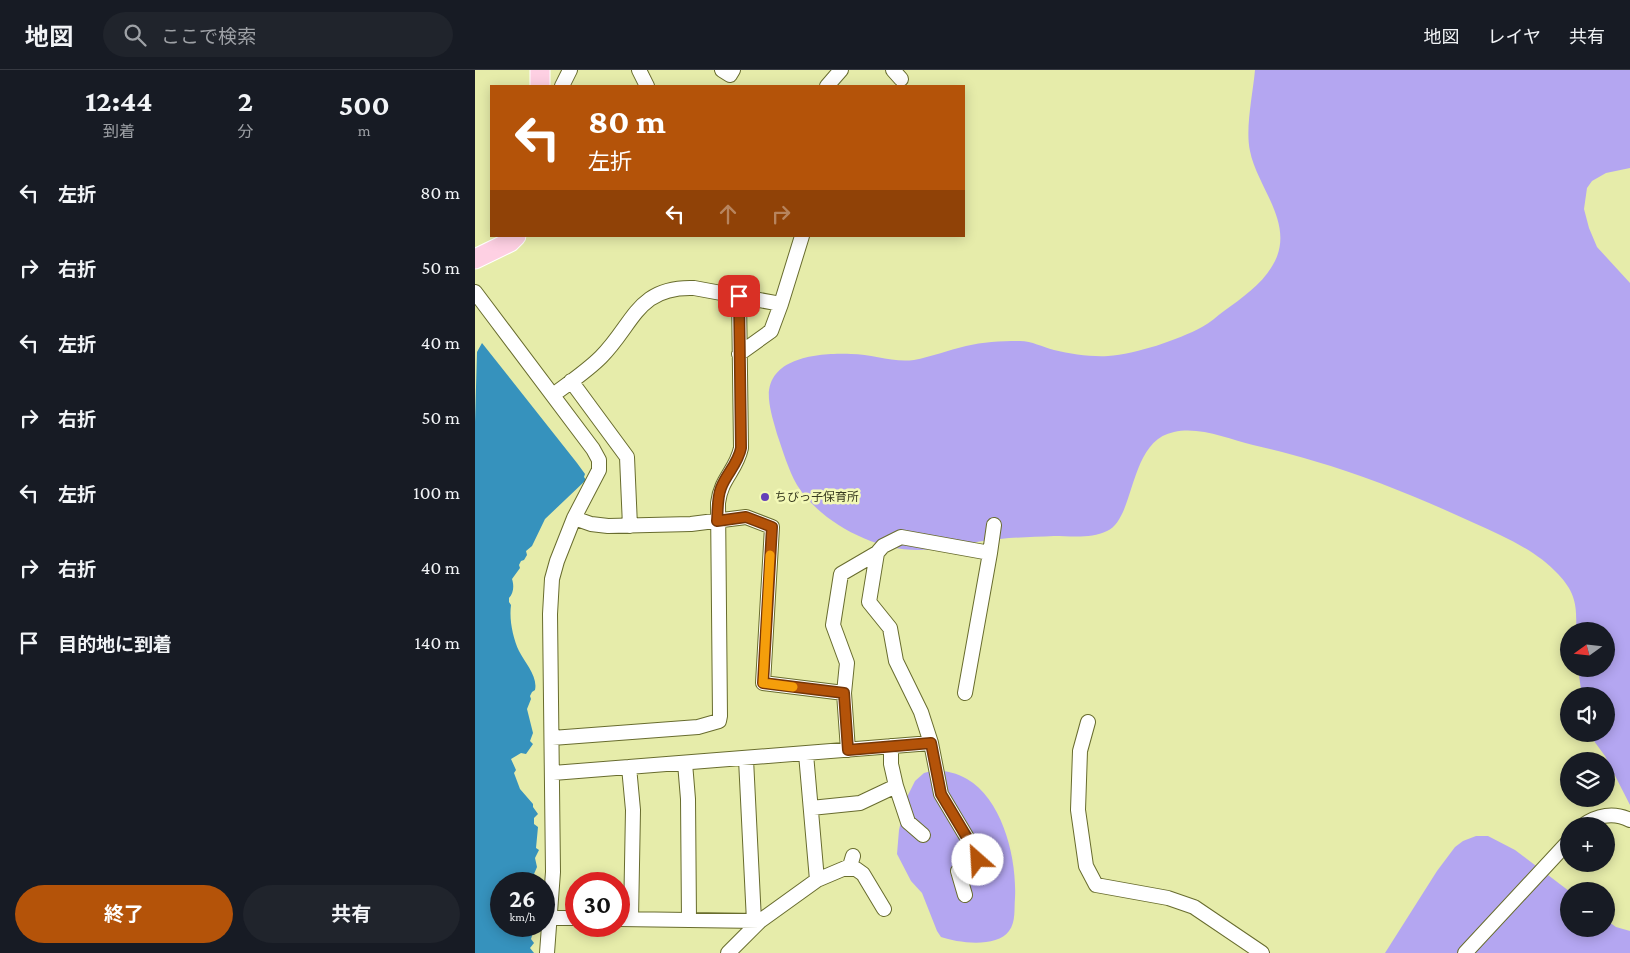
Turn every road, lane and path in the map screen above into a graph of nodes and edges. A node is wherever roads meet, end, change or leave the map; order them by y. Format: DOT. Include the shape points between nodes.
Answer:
graph roads {
  1 [pos="540,70"];
  2 [pos="639,70"];
  3 [pos="722,70"];
  4 [pos="733,70"];
  5 [pos="841,70"];
  6 [pos="540,85"];
  7 [pos="646,85"];
  8 [pos="828,85"];
  9 [pos="515,237"];
  10 [pos="802,237"];
  11 [pos="475,260"];
  12 [pos="475,292"];
  13 [pos="739,296"];
  14 [pos="781,304"];
  15 [pos="739,354"];
  16 [pos="571,381"];
  17 [pos="553,395"];
  18 [pos="574,518"];
  19 [pos="717,521"];
  20 [pos="994,525"];
  21 [pos="630,526"];
  22 [pos="877,553"];
  23 [pos="990,553"];
  24 [pos="844,693"];
  25 [pos="965,693"];
  26 [pos="1088,722"];
  27 [pos="552,738"];
  28 [pos="931,743"];
  29 [pos="891,746"];
  30 [pos="848,750"];
  31 [pos="806,754"];
  32 [pos="746,758"];
  33 [pos="685,763"];
  34 [pos="629,767"];
  35 [pos="553,773"];
  36 [pos="896,786"];
  37 [pos="811,808"];
  38 [pos="1600,817"];
  39 [pos="1630,820"];
  40 [pos="923,835"];
  41 [pos="1560,851"];
  42 [pos="853,856"];
  43 [pos="845,869"];
  44 [pos="553,872"];
  45 [pos="628,872"];
  46 [pos="817,880"];
  47 [pos="965,895"];
  48 [pos="884,909"];
  49 [pos="630,919"];
  50 [pos="689,920"];
  51 [pos="757,921"];
  52 [pos="548,937"];
  53 [pos="547,953"];
  54 [pos="729,953"];
  55 [pos="1262,953"];
  56 [pos="1465,953"];
  1 -- 6 [label="main road"];
  2 -- 7 [label="street"];
  3 -- 4 [label="street" via="730,75"];
  5 -- 8 [label="street"];
  9 -- 11 [label="main road"];
  10 -- 14 [label="street"];
  12 -- 17 [label="street"];
  13 -- 14 [label="street"];
  13 -- 15 [label="street"];
  13 -- 16 [label="street" via="681,287 657,294 637,310 601,357"];
  14 -- 15 [label="street" via="771,331"];
  15 -- 19 [label="street" via="741,448 719,491"];
  16 -- 17 [label="street"];
  16 -- 21 [label="street" via="627,457"];
  17 -- 18 [label="street" via="599,460 595,480"];
  18 -- 21 [label="street" via="591,524"];
  18 -- 27 [label="street" via="552,579"];
  19 -- 21 [label="street"];
  19 -- 24 [label="street" via="746,517 772,527 763,683"];
  19 -- 27 [label="street" via="719,721 698,727"];
  20 -- 23 [label="street"];
  22 -- 23 [label="street" via="901,537"];
  22 -- 24 [label="street" via="841,574 833,625 847,663"];
  22 -- 28 [label="street" via="869,602 890,628 896,662 921,712"];
  23 -- 25 [label="street"];
  24 -- 30 [label="street"];
  26 -- 55 [label="street" via="1080,751 1078,810 1086,866 1096,885 1169,898 1194,907"];
  27 -- 35 [label="street"];
  28 -- 29 [label="street"];
  28 -- 47 [label="street" via="941,794 978,860 978,865 958,872"];
  29 -- 30 [label="street"];
  29 -- 36 [label="street"];
  30 -- 31 [label="street"];
  31 -- 32 [label="street"];
  31 -- 37 [label="street"];
  32 -- 33 [label="street"];
  32 -- 51 [label="street"];
  33 -- 34 [label="street"];
  33 -- 50 [label="street"];
  34 -- 35 [label="street"];
  34 -- 45 [label="street" via="633,810"];
  35 -- 44 [label="street"];
  36 -- 37 [label="street" via="860,804"];
  36 -- 40 [label="street" via="909,822"];
  37 -- 46 [label="street"];
  38 -- 39 [label="street" via="1614,814"];
  41 -- 56 [label="street"];
  42 -- 43 [label="street" via="850,866"];
  43 -- 46 [label="street"];
  43 -- 48 [label="street" via="856,869 863,874"];
  46 -- 51 [label="street"];
  49 -- 50 [label="street"];
  50 -- 51 [label="street"];
  51 -- 54 [label="street"];
  52 -- 53 [label="street"];
}
